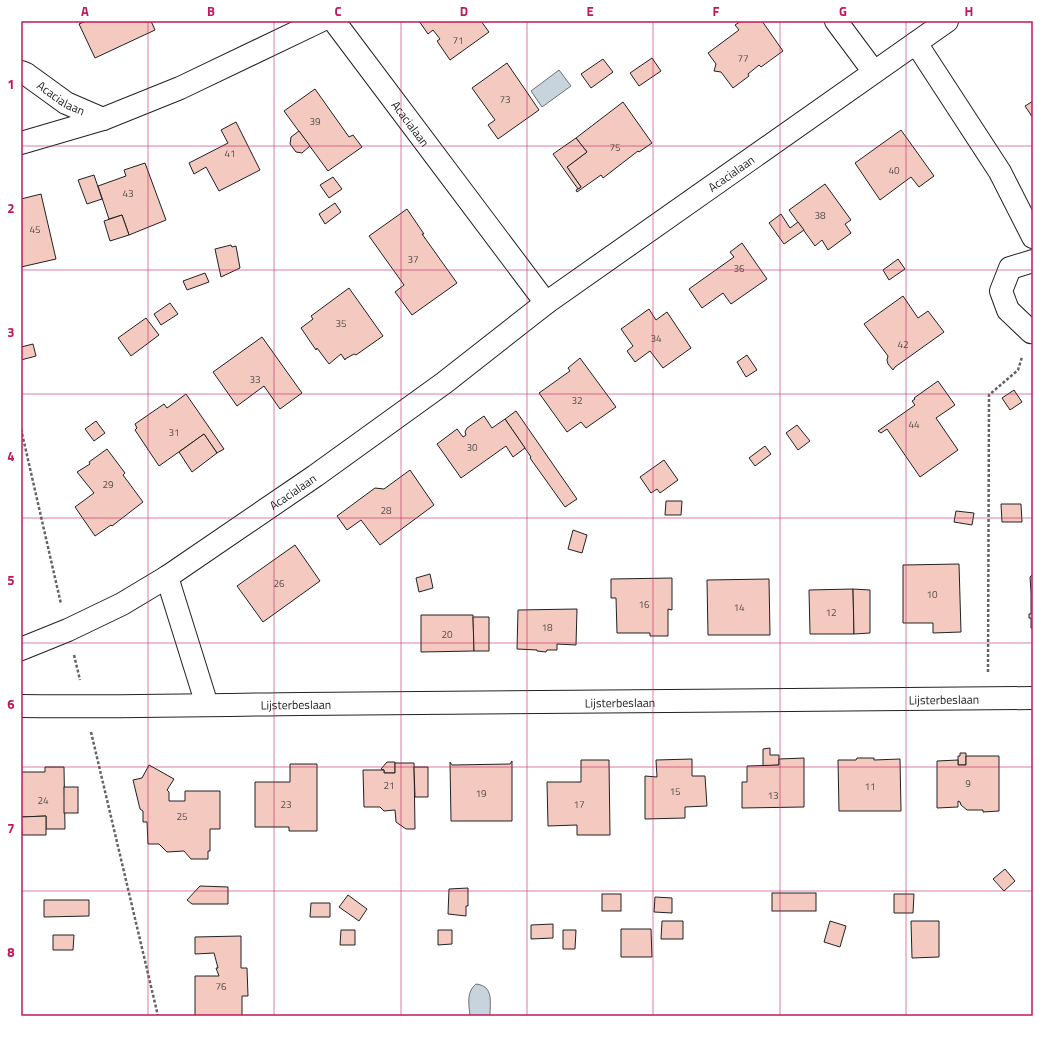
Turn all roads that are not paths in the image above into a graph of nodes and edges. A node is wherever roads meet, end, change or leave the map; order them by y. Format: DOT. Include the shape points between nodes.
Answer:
graph roads {
  1 [pos="320,21"];
  2 [pos="334,21"];
  3 [pos="836,21"];
  4 [pos="947,21"];
  5 [pos="916,43"];
  6 [pos="21,72"];
  7 [pos="874,72"];
  8 [pos="103,119"];
  9 [pos="21,143"];
  10 [pos="1033,237"];
  11 [pos="1033,261"];
  12 [pos="546,303"];
  13 [pos="1032,332"];
  14 [pos="167,577"];
  15 [pos="21,649"];
  16 [pos="1033,698"];
  17 [pos="207,705"];
  18 [pos="21,706"];
  1 -- 8 [label="street, Acacialaan" via="180,88"];
  2 -- 12 [label="street, Acacialaan"];
  3 -- 7 [label="street"];
  4 -- 5 [label="street, Acacialaan"];
  5 -- 7 [label="street, Acacialaan"];
  5 -- 10 [label="street" via="1000,172"];
  6 -- 8 [label="street, Acacialaan" via="66,103"];
  7 -- 12 [label="street, Acacialaan"];
  8 -- 9 [label="street, Acacialaan"];
  11 -- 13 [label="street" via="1010,268 1001,291 1008,310"];
  12 -- 14 [label="street, Acacialaan" via="444,383 315,476"];
  14 -- 15 [label="street, Acacialaan" via="122,604"];
  14 -- 17 [label="street"];
  16 -- 17 [label="street, Lijsterbeslaan"];
  17 -- 18 [label="street, Lijsterbeslaan"];
}
